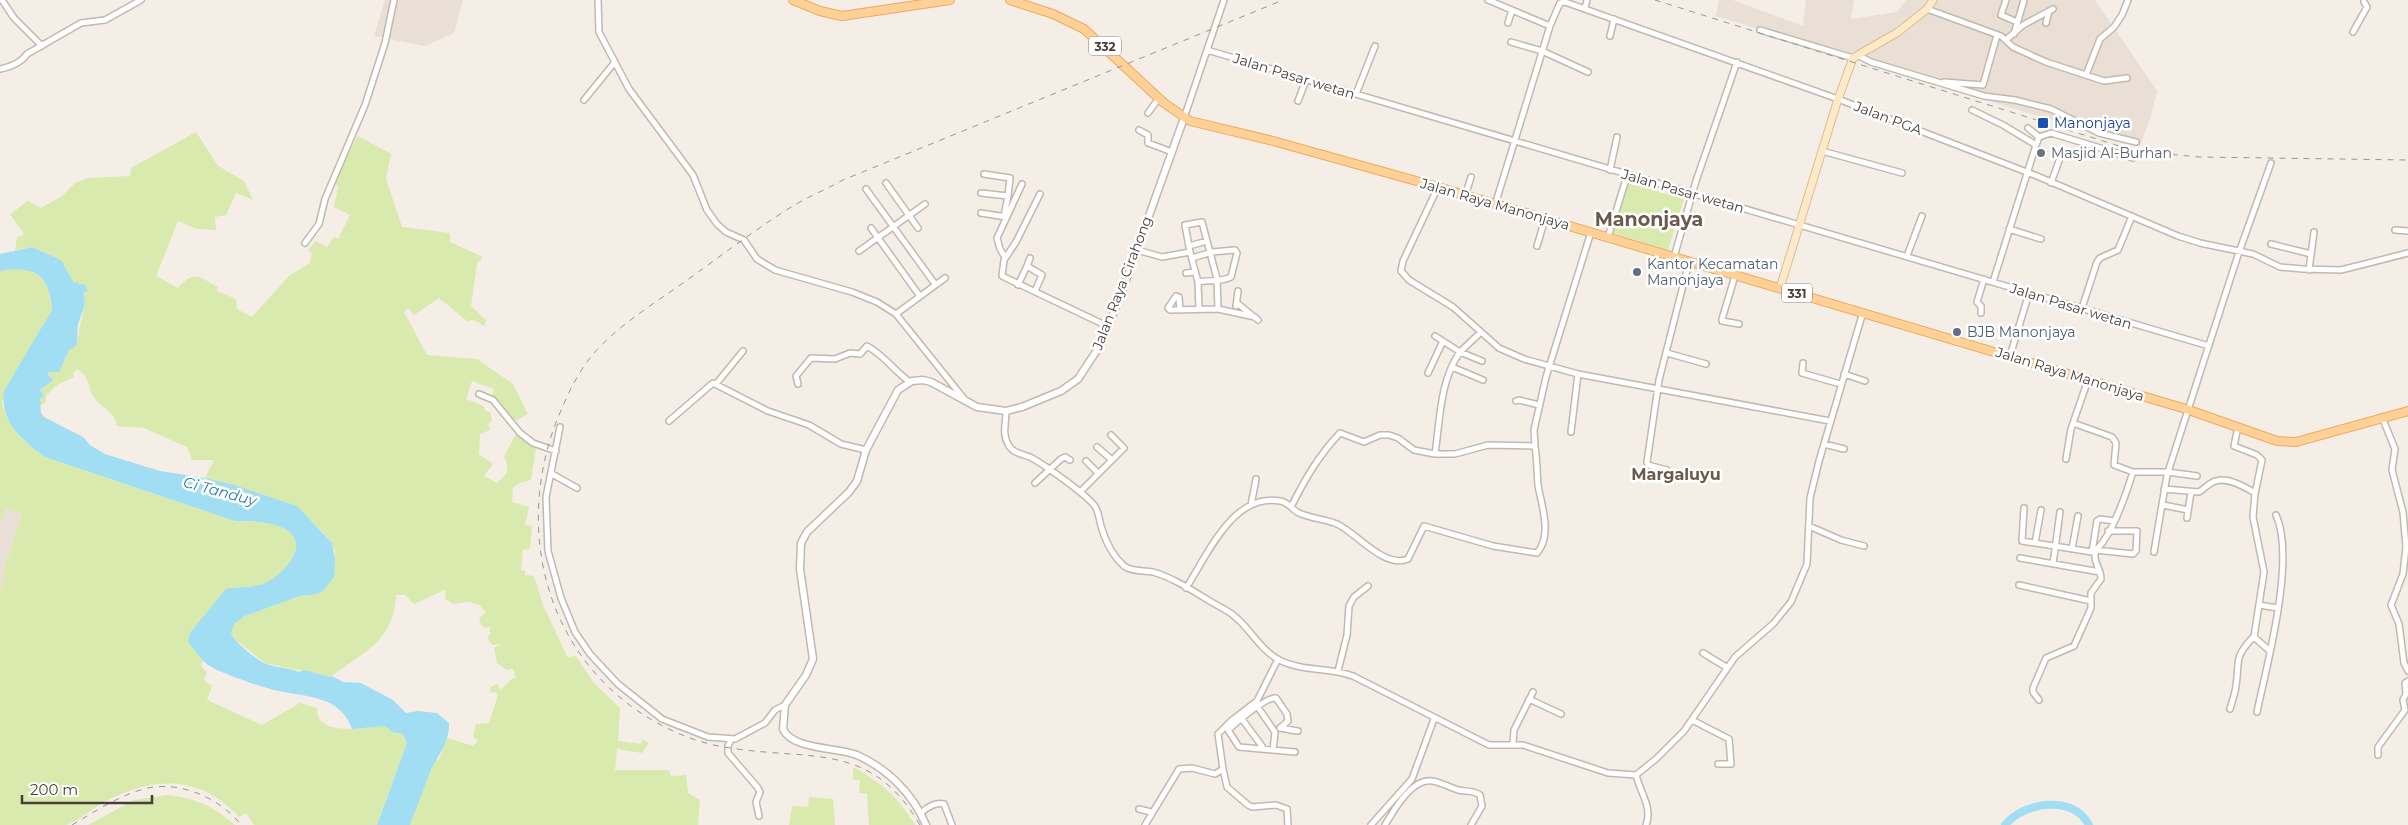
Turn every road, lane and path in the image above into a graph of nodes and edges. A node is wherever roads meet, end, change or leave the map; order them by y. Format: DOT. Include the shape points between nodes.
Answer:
graph roads {
  1 [pos="2,0"];
  2 [pos="141,0"];
  3 [pos="394,0"];
  4 [pos="598,0"];
  5 [pos="793,0"];
  6 [pos="950,0"];
  7 [pos="1010,0"];
  8 [pos="1224,0"];
  9 [pos="1488,0"];
  10 [pos="1587,0"];
  11 [pos="1933,0"];
  12 [pos="2006,0"];
  13 [pos="2024,0"];
  14 [pos="2128,0"];
  15 [pos="2363,1"];
  16 [pos="1585,8"];
  17 [pos="1927,9"];
  18 [pos="1512,10"];
  19 [pos="1614,19"];
  20 [pos="2016,22"];
  21 [pos="1508,23"];
  22 [pos="2046,23"];
  23 [pos="1550,26"];
  24 [pos="1760,30"];
  25 [pos="2353,32"];
  26 [pos="1997,35"];
  27 [pos="2013,35"];
  28 [pos="1610,36"];
  29 [pos="2007,39"];
  30 [pos="1511,42"];
  31 [pos="42,46"];
  32 [pos="1375,46"];
  33 [pos="1207,50"];
  34 [pos="1542,51"];
  35 [pos="1856,57"];
  36 [pos="615,62"];
  37 [pos="1737,62"];
  38 [pos="0,69"];
  39 [pos="1588,72"];
  40 [pos="2086,75"];
  41 [pos="2127,78"];
  42 [pos="1306,80"];
  43 [pos="1938,82"];
  44 [pos="1356,94"];
  45 [pos="1159,98"];
  46 [pos="1838,98"];
  47 [pos="584,100"];
  48 [pos="1298,101"];
  49 [pos="1972,110"];
  50 [pos="1148,113"];
  51 [pos="1184,118"];
  52 [pos="2028,128"];
  53 [pos="1139,130"];
  54 [pos="2039,136"];
  55 [pos="1618,137"];
  56 [pos="1515,142"];
  57 [pos="2136,142"];
  58 [pos="2036,145"];
  59 [pos="1822,151"];
  60 [pos="1172,152"];
  61 [pos="2054,154"];
  62 [pos="2133,158"];
  63 [pos="2271,163"];
  64 [pos="1610,170"];
  65 [pos="2027,172"];
  66 [pos="1902,173"];
  67 [pos="984,174"];
  68 [pos="1627,176"];
  69 [pos="1471,178"];
  70 [pos="886,183"];
  71 [pos="2052,183"];
  72 [pos="1022,184"];
  73 [pos="1438,187"];
  74 [pos="866,189"];
  75 [pos="981,193"];
  76 [pos="1040,194"];
  77 [pos="1693,194"];
  78 [pos="1008,196"];
  79 [pos="1465,196"];
  80 [pos="925,204"];
  81 [pos="1495,205"];
  82 [pos="981,213"];
  83 [pos="909,215"];
  84 [pos="1922,216"];
  85 [pos="2132,216"];
  86 [pos="1005,217"];
  87 [pos="1545,219"];
  88 [pos="1799,225"];
  89 [pos="893,226"];
  90 [pos="870,228"];
  91 [pos="918,228"];
  92 [pos="2009,229"];
  93 [pos="2395,230"];
  94 [pos="2408,231"];
  95 [pos="1591,232"];
  96 [pos="2314,232"];
  97 [pos="878,237"];
  98 [pos="1608,237"];
  99 [pos="2041,239"];
  100 [pos="1208,241"];
  101 [pos="305,243"];
  102 [pos="2271,244"];
  103 [pos="1189,246"];
  104 [pos="1537,246"];
  105 [pos="1137,250"];
  106 [pos="2238,250"];
  107 [pos="859,251"];
  108 [pos="1212,252"];
  109 [pos="2408,253"];
  110 [pos="2311,254"];
  111 [pos="1191,255"];
  112 [pos="1907,256"];
  113 [pos="1005,257"];
  114 [pos="1674,257"];
  115 [pos="1030,258"];
  116 [pos="1689,262"];
  117 [pos="1027,266"];
  118 [pos="2309,270"];
  119 [pos="1195,272"];
  120 [pos="1186,273"];
  121 [pos="1735,276"];
  122 [pos="945,278"];
  123 [pos="1217,279"];
  124 [pos="1984,280"];
  125 [pos="1198,282"];
  126 [pos="1993,282"];
  127 [pos="935,284"];
  128 [pos="1018,285"];
  129 [pos="1780,288"];
  130 [pos="1035,291"];
  131 [pos="1238,291"];
  132 [pos="2029,293"];
  133 [pos="919,295"];
  134 [pos="1237,304"];
  135 [pos="2082,308"];
  136 [pos="1199,309"];
  137 [pos="1218,309"];
  138 [pos="1180,310"];
  139 [pos="1235,312"];
  140 [pos="1864,312"];
  141 [pos="1981,312"];
  142 [pos="896,314"];
  143 [pos="1739,324"];
  144 [pos="1107,326"];
  145 [pos="1481,332"];
  146 [pos="1436,336"];
  147 [pos="1443,341"];
  148 [pos="2209,346"];
  149 [pos="743,351"];
  150 [pos="1460,352"];
  151 [pos="1667,353"];
  152 [pos="2010,356"];
  153 [pos="1482,361"];
  154 [pos="1803,363"];
  155 [pos="1706,364"];
  156 [pos="1452,367"];
  157 [pos="1551,367"];
  158 [pos="1428,373"];
  159 [pos="1578,374"];
  160 [pos="1844,374"];
  161 [pos="1483,380"];
  162 [pos="2088,380"];
  163 [pos="1865,381"];
  164 [pos="910,382"];
  165 [pos="716,384"];
  166 [pos="798,384"];
  167 [pos="1840,384"];
  168 [pos="1657,389"];
  169 [pos="479,394"];
  170 [pos="966,401"];
  171 [pos="1516,401"];
  172 [pos="1539,405"];
  173 [pos="2187,410"];
  174 [pos="2408,410"];
  175 [pos="1006,411"];
  176 [pos="2382,418"];
  177 [pos="669,421"];
  178 [pos="1830,421"];
  179 [pos="2073,423"];
  180 [pos="560,426"];
  181 [pos="2238,427"];
  182 [pos="1571,432"];
  183 [pos="1112,435"];
  184 [pos="1824,444"];
  185 [pos="1535,446"];
  186 [pos="1097,447"];
  187 [pos="1844,449"];
  188 [pos="866,450"];
  189 [pos="556,451"];
  190 [pos="1434,454"];
  191 [pos="2066,459"];
  192 [pos="1070,460"];
  193 [pos="1112,460"];
  194 [pos="1086,461"];
  195 [pos="1049,470"];
  196 [pos="1667,470"];
  197 [pos="1098,472"];
  198 [pos="2133,472"];
  199 [pos="2168,472"];
  200 [pos="552,474"];
  201 [pos="2197,476"];
  202 [pos="1256,479"];
  203 [pos="1035,483"];
  204 [pos="577,488"];
  205 [pos="2164,489"];
  206 [pos="1080,492"];
  207 [pos="2191,492"];
  208 [pos="2255,494"];
  209 [pos="1251,505"];
  210 [pos="2164,505"];
  211 [pos="1291,506"];
  212 [pos="2024,508"];
  213 [pos="2041,510"];
  214 [pos="2188,510"];
  215 [pos="2060,512"];
  216 [pos="2276,515"];
  217 [pos="2078,516"];
  218 [pos="2187,518"];
  219 [pos="2114,522"];
  220 [pos="1809,526"];
  221 [pos="2108,531"];
  222 [pos="2036,543"];
  223 [pos="1864,546"];
  224 [pos="2056,547"];
  225 [pos="2072,549"];
  226 [pos="2094,551"];
  227 [pos="2154,552"];
  228 [pos="2020,558"];
  229 [pos="2053,564"];
  230 [pos="2100,572"];
  231 [pos="2019,585"];
  232 [pos="1368,586"];
  233 [pos="1186,588"];
  234 [pos="2092,601"];
  235 [pos="2259,605"];
  236 [pos="2278,608"];
  237 [pos="2254,636"];
  238 [pos="1703,652"];
  239 [pos="2270,652"];
  240 [pos="1278,659"];
  241 [pos="1726,667"];
  242 [pos="1338,671"];
  243 [pos="2408,671"];
  244 [pos="2408,681"];
  245 [pos="1533,692"];
  246 [pos="1529,699"];
  247 [pos="2039,700"];
  248 [pos="1258,704"];
  249 [pos="785,705"];
  250 [pos="2230,709"];
  251 [pos="2257,712"];
  252 [pos="1561,714"];
  253 [pos="1242,719"];
  254 [pos="1434,719"];
  255 [pos="1692,720"];
  256 [pos="1272,727"];
  257 [pos="1280,728"];
  258 [pos="1290,730"];
  259 [pos="731,740"];
  260 [pos="1513,743"];
  261 [pos="1264,749"];
  262 [pos="1273,750"];
  263 [pos="1295,752"];
  264 [pos="2378,755"];
  265 [pos="1718,764"];
  266 [pos="1223,769"];
  267 [pos="1636,775"];
  268 [pos="1412,779"];
  269 [pos="1415,786"];
  270 [pos="1139,809"];
  271 [pos="1151,812"];
  272 [pos="921,813"];
  273 [pos="760,816"];
  274 [pos="926,825"];
  275 [pos="952,825"];
  276 [pos="1145,825"];
  277 [pos="1288,825"];
  278 [pos="1371,825"];
  279 [pos="1386,825"];
  280 [pos="1472,825"];
  281 [pos="1646,825"];
  1 -- 31 [label="street" via="14,18"];
  2 -- 31 [label="street" via="105,20 81,23"];
  3 -- 101 [label="street" via="385,43 365,105 325,199 318,224"];
  4 -- 36 [label="street" via="599,32"];
  5 -- 6 [label="main road" via="842,16"];
  7 -- 45 [label="main road, 332" via="1053,14 1084,29"];
  8 -- 33 [label="street"];
  9 -- 18 [label="street"];
  10 -- 16 [label="street"];
  11 -- 17 [label="main road"];
  12 -- 20 [label="street" via="2001,16"];
  13 -- 20 [label="street"];
  14 -- 40 [label="street" via="2122,15 2100,39"];
  15 -- 25 [label="street" via="2367,7"];
  16 -- 19 [label="street, Jalan PGA"];
  16 -- 23 [label="street, Jalan PGA" via="1560,3"];
  17 -- 26 [label="street"];
  17 -- 35 [label="main road" via="1885,42"];
  18 -- 21 [label="street"];
  18 -- 23 [label="street"];
  19 -- 28 [label="street"];
  19 -- 37 [label="street, Jalan PGA"];
  20 -- 27 [label="street"];
  22 -- 27 [label="street" via="2051,10 2023,25"];
  23 -- 34 [label="street"];
  24 -- 35 [label="street"];
  26 -- 29 [label="street"];
  26 -- 43 [label="street" via="1983,85"];
  27 -- 29 [label="street"];
  29 -- 40 [label="street" via="2013,47 2034,58"];
  30 -- 34 [label="street"];
  31 -- 38 [label="street" via="16,64"];
  32 -- 44 [label="street"];
  33 -- 42 [label="street, Jalan Pasar wetan"];
  33 -- 51 [label="street"];
  34 -- 39 [label="street"];
  34 -- 56 [label="street"];
  35 -- 43 [label="street"];
  35 -- 46 [label="main road"];
  36 -- 47 [label="street"];
  36 -- 142 [label="street" via="630,89 693,175 707,210 717,224 744,240 757,259 775,270 852,292"];
  37 -- 46 [label="street, Jalan PGA"];
  37 -- 77 [label="street"];
  40 -- 41 [label="street" via="2106,81"];
  42 -- 44 [label="street, Jalan Pasar wetan"];
  42 -- 48 [label="street"];
  43 -- 57 [label="street" via="1984,96 2051,109 2099,133"];
  44 -- 56 [label="street, Jalan Pasar wetan"];
  45 -- 50 [label="street"];
  45 -- 51 [label="main road, 332"];
  46 -- 59 [label="main road"];
  46 -- 65 [label="street, Jalan PGA"];
  49 -- 58 [label="street" via="2003,124"];
  51 -- 60 [label="street, Jalan Raya Cirahong"];
  51 -- 73 [label="main road, Jalan Raya Manonjaya / 331"];
  52 -- 54 [label="street"];
  53 -- 60 [label="street" via="1148,135 1148,143"];
  54 -- 58 [label="street"];
  54 -- 62 [label="street" via="2051,133"];
  55 -- 64 [label="street"];
  56 -- 64 [label="street, Jalan Pasar wetan"];
  56 -- 81 [label="street"];
  58 -- 65 [label="street"];
  59 -- 66 [label="street"];
  59 -- 88 [label="main road"];
  60 -- 105 [label="street, Jalan Raya Cirahong"];
  61 -- 71 [label="street" via="2060,158"];
  63 -- 106 [label="street"];
  64 -- 68 [label="street, Jalan Pasar wetan"];
  65 -- 71 [label="street, Jalan PGA"];
  65 -- 92 [label="street"];
  67 -- 78 [label="street" via="1010,178"];
  68 -- 77 [label="street, Jalan Pasar wetan"];
  68 -- 98 [label="street"];
  69 -- 79 [label="street"];
  70 -- 83 [label="street"];
  71 -- 85 [label="street, Jalan PGA"];
  72 -- 86 [label="street"];
  73 -- 79 [label="main road, Jalan Raya Manonjaya / 331"];
  73 -- 145 [label="street" via="1401,271 1409,280 1453,307"];
  74 -- 89 [label="street"];
  75 -- 78 [label="street"];
  76 -- 113 [label="street"];
  77 -- 88 [label="street, Jalan Pasar wetan"];
  77 -- 114 [label="street"];
  78 -- 86 [label="street"];
  79 -- 81 [label="main road, Jalan Raya Manonjaya / 331"];
  80 -- 83 [label="street"];
  81 -- 87 [label="main road, Jalan Raya Manonjaya / 331"];
  82 -- 86 [label="street"];
  83 -- 89 [label="street"];
  83 -- 91 [label="street"];
  84 -- 112 [label="street"];
  85 -- 106 [label="street, Jalan PGA" via="2200,243"];
  85 -- 135 [label="street" via="2118,250 2097,262"];
  86 -- 113 [label="street" via="997,241"];
  87 -- 95 [label="main road, Jalan Raya Manonjaya / 331"];
  87 -- 104 [label="street"];
  88 -- 112 [label="street, Jalan Pasar wetan"];
  88 -- 129 [label="main road"];
  89 -- 97 [label="street"];
  89 -- 127 [label="street"];
  90 -- 97 [label="street"];
  92 -- 99 [label="street"];
  92 -- 126 [label="street"];
  93 -- 94 [label="street"];
  95 -- 98 [label="main road, Jalan Raya Manonjaya / 331"];
  95 -- 157 [label="street"];
  96 -- 110 [label="street"];
  97 -- 107 [label="street"];
  97 -- 133 [label="street"];
  98 -- 114 [label="main road, Jalan Raya Manonjaya / 331"];
  100 -- 103 [label="street"];
  100 -- 103 [label="street" via="1202,222 1191,223 1185,225"];
  100 -- 108 [label="street"];
  102 -- 110 [label="street"];
  103 -- 111 [label="street"];
  105 -- 111 [label="street" via="1162,257"];
  105 -- 144 [label="street, Jalan Raya Cirahong"];
  106 -- 118 [label="street, Jalan PGA" via="2280,268"];
  106 -- 148 [label="street"];
  108 -- 111 [label="street"];
  108 -- 123 [label="street"];
  108 -- 123 [label="street" via="1235,250 1237,253 1231,277"];
  109 -- 118 [label="street, Jalan PGA" via="2341,270"];
  110 -- 118 [label="street"];
  111 -- 119 [label="street"];
  112 -- 124 [label="street, Jalan Pasar wetan"];
  113 -- 128 [label="street" via="1002,276"];
  114 -- 116 [label="main road, Jalan Raya Manonjaya / 331"];
  115 -- 117 [label="street"];
  116 -- 121 [label="main road, Jalan Raya Manonjaya / 331"];
  116 -- 151 [label="street"];
  117 -- 128 [label="street"];
  117 -- 130 [label="street" via="1042,275"];
  119 -- 120 [label="street"];
  119 -- 125 [label="street"];
  121 -- 129 [label="main road, Jalan Raya Manonjaya / 331"];
  121 -- 143 [label="street" via="1722,321"];
  122 -- 127 [label="street"];
  123 -- 125 [label="street"];
  123 -- 137 [label="street"];
  124 -- 126 [label="street, Jalan Pasar wetan"];
  124 -- 141 [label="street" via="1977,302"];
  125 -- 136 [label="street"];
  126 -- 132 [label="street, Jalan Pasar wetan"];
  127 -- 133 [label="street"];
  128 -- 130 [label="street"];
  129 -- 140 [label="main road, Jalan Raya Manonjaya / 331"];
  130 -- 144 [label="street"];
  131 -- 134 [label="street"];
  132 -- 135 [label="street, Jalan Pasar wetan"];
  132 -- 152 [label="street"];
  133 -- 142 [label="street"];
  134 -- 139 [label="street"];
  134 -- 139 [label="street" via="1257,319"];
  135 -- 148 [label="street, Jalan Pasar wetan"];
  136 -- 137 [label="street"];
  136 -- 138 [label="street"];
  137 -- 139 [label="street"];
  140 -- 152 [label="main road, Jalan Raya Manonjaya / 331"];
  140 -- 160 [label="street"];
  142 -- 170 [label="street"];
  144 -- 175 [label="street, Jalan Raya Cirahong" via="1078,379 1061,391"];
  145 -- 150 [label="street"];
  145 -- 157 [label="street" via="1510,354"];
  146 -- 147 [label="street"];
  147 -- 150 [label="street"];
  147 -- 158 [label="street"];
  148 -- 173 [label="street"];
  149 -- 165 [label="street"];
  150 -- 153 [label="street"];
  150 -- 156 [label="street"];
  151 -- 155 [label="street"];
  151 -- 168 [label="street"];
  152 -- 162 [label="main road, Jalan Raya Manonjaya / 331"];
  154 -- 167 [label="street" via="1802,373"];
  156 -- 161 [label="street"];
  156 -- 190 [label="street" via="1445,382"];
  157 -- 159 [label="street"];
  157 -- 172 [label="street"];
  159 -- 168 [label="street"];
  159 -- 182 [label="street"];
  160 -- 163 [label="street"];
  160 -- 167 [label="street"];
  162 -- 173 [label="main road, Jalan Raya Manonjaya / 331"];
  162 -- 179 [label="street"];
  164 -- 166 [label="street" via="867,346 861,354 849,353 835,359 811,358 796,376"];
  164 -- 170 [label="street, Jalan Raya Cirahong" via="931,382"];
  164 -- 188 [label="street" via="898,390"];
  165 -- 177 [label="street"];
  165 -- 188 [label="street" via="768,412 809,425 841,444"];
  167 -- 178 [label="street"];
  168 -- 178 [label="street"];
  168 -- 196 [label="street" via="1647,463"];
  169 -- 189 [label="street" via="493,400 520,433 533,443"];
  170 -- 175 [label="street, Jalan Raya Cirahong"];
  171 -- 172 [label="street"];
  172 -- 185 [label="street" via="1534,430"];
  173 -- 181 [label="main road, Jalan Raya Manonjaya / 331"];
  173 -- 199 [label="street"];
  174 -- 176 [label="main road, Jalan Raya Manonjaya / 331"];
  175 -- 195 [label="street" via="1004,434 1008,446"];
  176 -- 181 [label="main road, Jalan Raya Manonjaya / 331" via="2288,443"];
  176 -- 243 [label="street" via="2395,449 2392,470 2405,525 2403,574 2392,605 2400,624 2404,663"];
  178 -- 184 [label="street"];
  179 -- 191 [label="street"];
  179 -- 198 [label="street" via="2112,437 2116,443 2114,465"];
  180 -- 189 [label="street"];
  181 -- 208 [label="street" via="2234,446 2262,460"];
  183 -- 193 [label="street" via="1124,447"];
  184 -- 187 [label="street"];
  184 -- 220 [label="street" via="1810,498"];
  185 -- 190 [label="street" via="1488,445 1455,454"];
  185 -- 211 [label="street" via="1545,517 1540,549 1534,554 1424,526 1408,559 1401,561 1368,547 1338,525 1297,513"];
  186 -- 193 [label="street"];
  188 -- 249 [label="street" via="853,486 807,532 801,543 800,569 813,659"];
  189 -- 200 [label="street"];
  190 -- 211 [label="street" via="1414,450 1389,435 1364,442 1340,433 1319,456"];
  192 -- 195 [label="street" via="1064,457"];
  193 -- 197 [label="street"];
  194 -- 197 [label="street"];
  195 -- 203 [label="street"];
  195 -- 206 [label="street"];
  197 -- 206 [label="street"];
  198 -- 199 [label="street"];
  198 -- 219 [label="street"];
  199 -- 201 [label="street"];
  199 -- 205 [label="street"];
  200 -- 204 [label="street"];
  200 -- 259 [label="street" via="546,502 548,551 561,598 581,643 618,684 662,719 708,736"];
  202 -- 209 [label="street"];
  205 -- 207 [label="street"];
  205 -- 210 [label="street"];
  206 -- 233 [label="street" via="1097,510 1112,552 1124,566 1153,572"];
  207 -- 208 [label="street" via="2200,492 2220,480 2238,484"];
  207 -- 214 [label="street"];
  208 -- 235 [label="street" via="2253,517 2264,570"];
  209 -- 211 [label="street" via="1280,501"];
  209 -- 233 [label="street" via="1228,521"];
  210 -- 214 [label="street"];
  210 -- 227 [label="street"];
  212 -- 222 [label="street" via="2021,539"];
  213 -- 222 [label="street"];
  214 -- 218 [label="street"];
  215 -- 224 [label="street"];
  216 -- 236 [label="street" via="2282,527"];
  217 -- 225 [label="street"];
  219 -- 221 [label="street"];
  219 -- 226 [label="street" via="2096,521"];
  220 -- 223 [label="street"];
  220 -- 241 [label="street" via="1807,564 1791,602 1773,624"];
  221 -- 226 [label="street" via="2102,545"];
  221 -- 226 [label="street" via="2137,531 2135,553"];
  222 -- 224 [label="street"];
  224 -- 225 [label="street"];
  224 -- 229 [label="street"];
  225 -- 226 [label="street"];
  226 -- 230 [label="street"];
  228 -- 229 [label="street"];
  229 -- 230 [label="street"];
  230 -- 234 [label="street" via="2101,579 2090,593"];
  231 -- 234 [label="street"];
  232 -- 242 [label="street" via="1354,597 1349,606 1345,645"];
  233 -- 240 [label="street" via="1234,615"];
  234 -- 247 [label="street" via="2074,646 2043,662 2033,688"];
  235 -- 236 [label="street"];
  235 -- 237 [label="street"];
  236 -- 239 [label="street"];
  237 -- 239 [label="street"];
  237 -- 250 [label="street" via="2237,662 2236,686"];
  238 -- 241 [label="street"];
  239 -- 251 [label="street"];
  240 -- 242 [label="street" via="1308,669"];
  240 -- 248 [label="street"];
  241 -- 255 [label="street"];
  242 -- 254 [label="street"];
  244 -- 264 [label="street" via="2404,686 2405,710 2378,747"];
  245 -- 246 [label="street"];
  246 -- 252 [label="street"];
  246 -- 260 [label="street" via="1514,730"];
  248 -- 253 [label="street"];
  248 -- 256 [label="street"];
  248 -- 257 [label="street" via="1276,698 1288,716 1288,721"];
  248 -- 266 [label="street" via="1231,721 1218,734"];
  249 -- 259 [label="street" via="775,710 765,723"];
  249 -- 272 [label="street" via="783,729 788,737 797,742 855,754 883,770"];
  253 -- 261 [label="street"];
  253 -- 261 [label="street" via="1228,730 1235,743 1242,748"];
  254 -- 260 [label="street" via="1489,745"];
  254 -- 268 [label="street"];
  255 -- 265 [label="street" via="1728,738 1731,764"];
  255 -- 267 [label="street" via="1669,747"];
  256 -- 257 [label="street"];
  256 -- 262 [label="street"];
  257 -- 258 [label="street" via="1298,731"];
  259 -- 273 [label="street" via="728,753 760,792 756,802"];
  260 -- 267 [label="street" via="1608,773"];
  261 -- 262 [label="street"];
  262 -- 263 [label="street"];
  266 -- 271 [label="street" via="1215,774 1192,768 1179,769"];
  266 -- 277 [label="street" via="1231,792 1252,807 1276,805 1287,809"];
  267 -- 281 [label="street" via="1648,805"];
  268 -- 269 [label="street"];
  268 -- 278 [label="street"];
  269 -- 279 [label="street"];
  269 -- 280 [label="street" via="1423,781 1432,781 1477,793 1482,803"];
  270 -- 271 [label="street"];
  271 -- 276 [label="street"];
  272 -- 274 [label="street"];
  272 -- 275 [label="street" via="927,807 944,804"];
}
